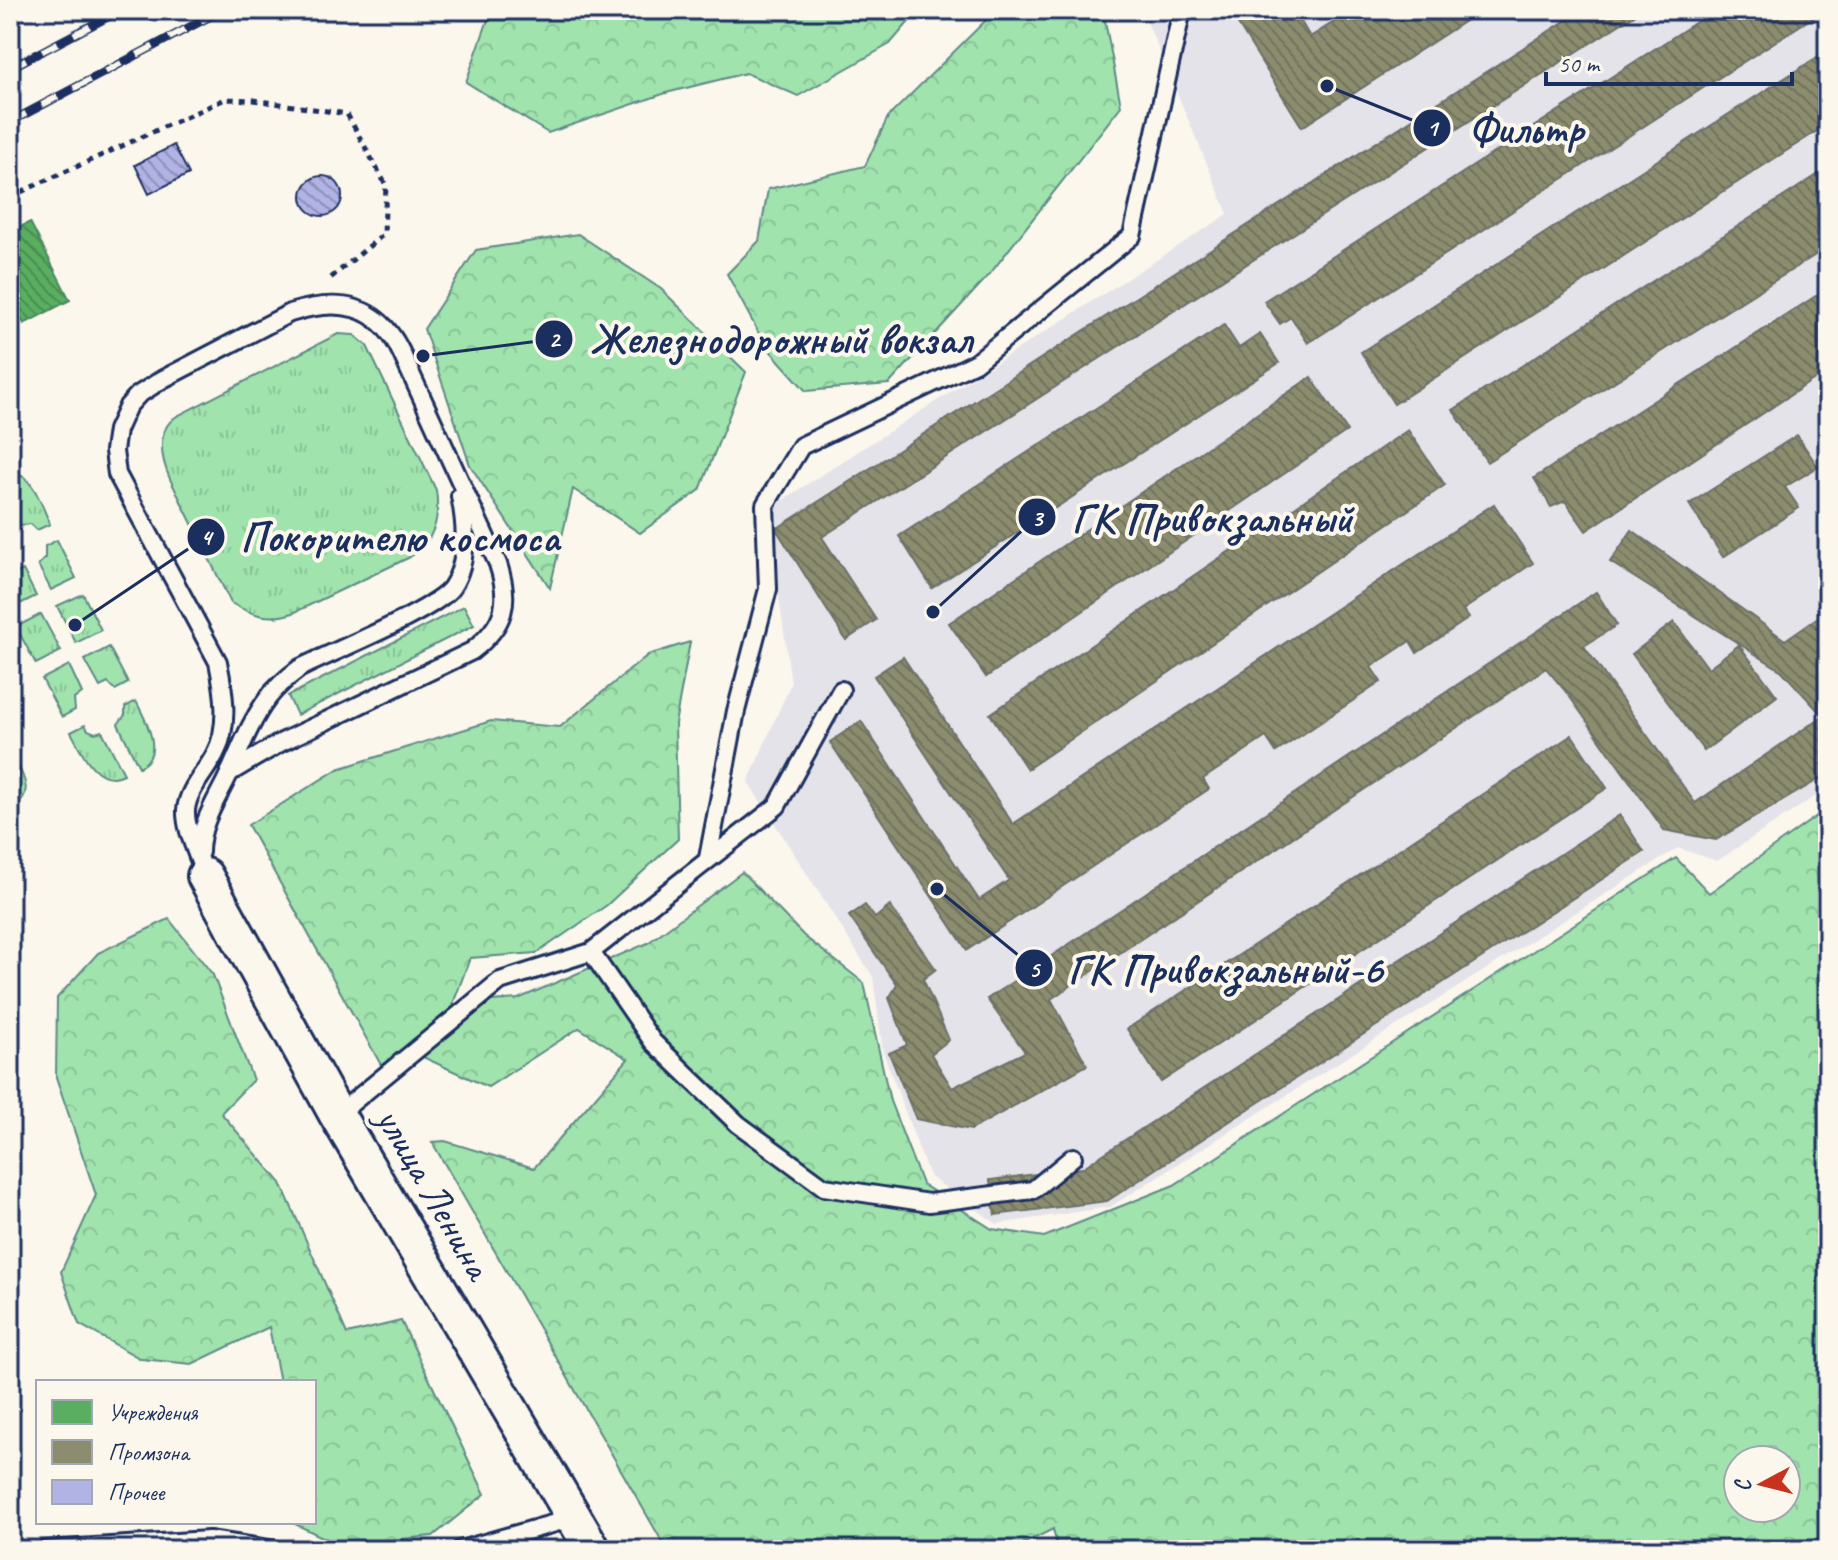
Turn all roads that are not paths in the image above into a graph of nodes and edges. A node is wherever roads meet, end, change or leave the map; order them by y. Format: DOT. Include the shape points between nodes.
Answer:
graph roads {
  1 [pos="1182,10"];
  2 [pos="452,464"];
  3 [pos="841,690"];
  4 [pos="229,773"];
  5 [pos="708,858"];
  6 [pos="205,876"];
  7 [pos="591,952"];
  8 [pos="337,1115"];
  9 [pos="1073,1157"];
  10 [pos="573,1518"];
  11 [pos="209,1540"];
  12 [pos="45,1550"];
  13 [pos="190,1550"];
  14 [pos="275,1550"];
  15 [pos="460,1550"];
  16 [pos="593,1550"];
  1 -- 5 [label="lane" via="1132,236 975,363 801,446 765,505 768,589 736,711"];
  2 -- 4 [label="lane" via="464,530 461,568 453,586 424,608 285,679 256,715"];
  2 -- 4 [label="lane" via="504,582 503,612 494,630 460,657"];
  2 -- 6 [label="lane" via="395,338 365,311 342,306 290,313 149,387 128,406 117,430 117,474 218,662 222,683 219,745 187,808"];
  3 -- 5 [label="lane" via="777,806"];
  4 -- 6 [label="lane" via="201,834"];
  5 -- 7 [label="lane"];
  6 -- 8 [label="street, улица Ленина"];
  7 -- 8 [label="lane" via="500,981"];
  7 -- 9 [label="lane" via="653,1042 738,1124 824,1187 929,1203 1033,1190"];
  8 -- 10 [label="street, улица Ленина"];
  10 -- 15 [label="lane"];
  10 -- 16 [label="street, улица Ленина"];
  11 -- 12 [label="lane"];
  11 -- 13 [label="lane"];
  11 -- 14 [label="lane"];
}
